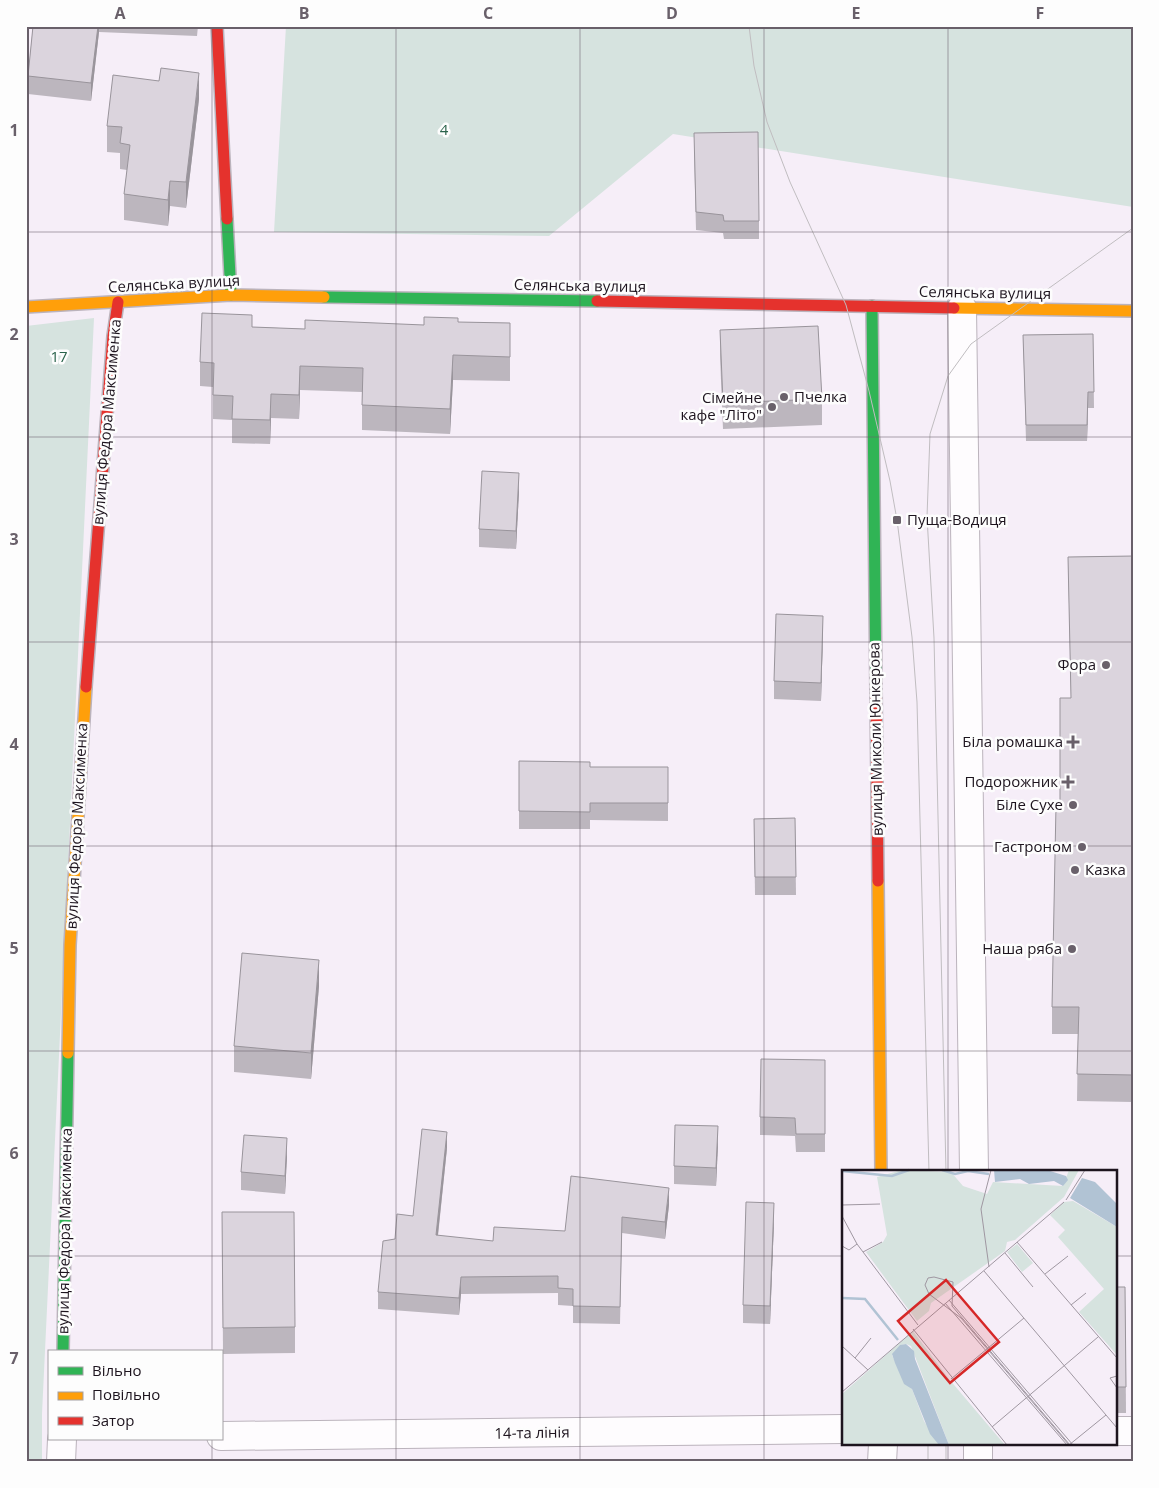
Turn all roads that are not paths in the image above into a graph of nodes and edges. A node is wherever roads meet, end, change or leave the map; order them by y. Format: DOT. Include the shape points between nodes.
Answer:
graph roads {
  1 [pos="217,26"];
  2 [pos="231,295"];
  3 [pos="118,302"];
  4 [pos="872,306"];
  5 [pos="26,308"];
  6 [pos="962,308"];
  7 [pos="1133,310"];
  8 [pos="881,1170"];
  9 [pos="974,1170"];
  10 [pos="63,1350"];
  11 [pos="842,1430"];
  12 [pos="1116,1431"];
  13 [pos="1133,1431"];
  14 [pos="222,1436"];
  15 [pos="62,1440"];
  16 [pos="883,1446"];
  17 [pos="978,1446"];
  18 [pos="61,1462"];
  19 [pos="882,1462"];
  20 [pos="978,1462"];
  1 -- 2 [label="street"];
  2 -- 3 [label="street, Селянська вулиця"];
  2 -- 4 [label="street, Селянська вулиця"];
  3 -- 5 [label="street, Селянська вулиця"];
  3 -- 10 [label="street, вулиця Федора Максименка" via="80,746 72,906"];
  4 -- 6 [label="street, Селянська вулиця"];
  4 -- 8 [label="street, вулиця Миколи Юнкерова"];
  6 -- 7 [label="street, Селянська вулиця"];
  6 -- 9 [label="street"];
  11 -- 14 [label="street, 14-та лінія"];
  12 -- 13 [label="street"];
  15 -- 18 [label="street"];
  16 -- 19 [label="street"];
  17 -- 20 [label="street"];
}
